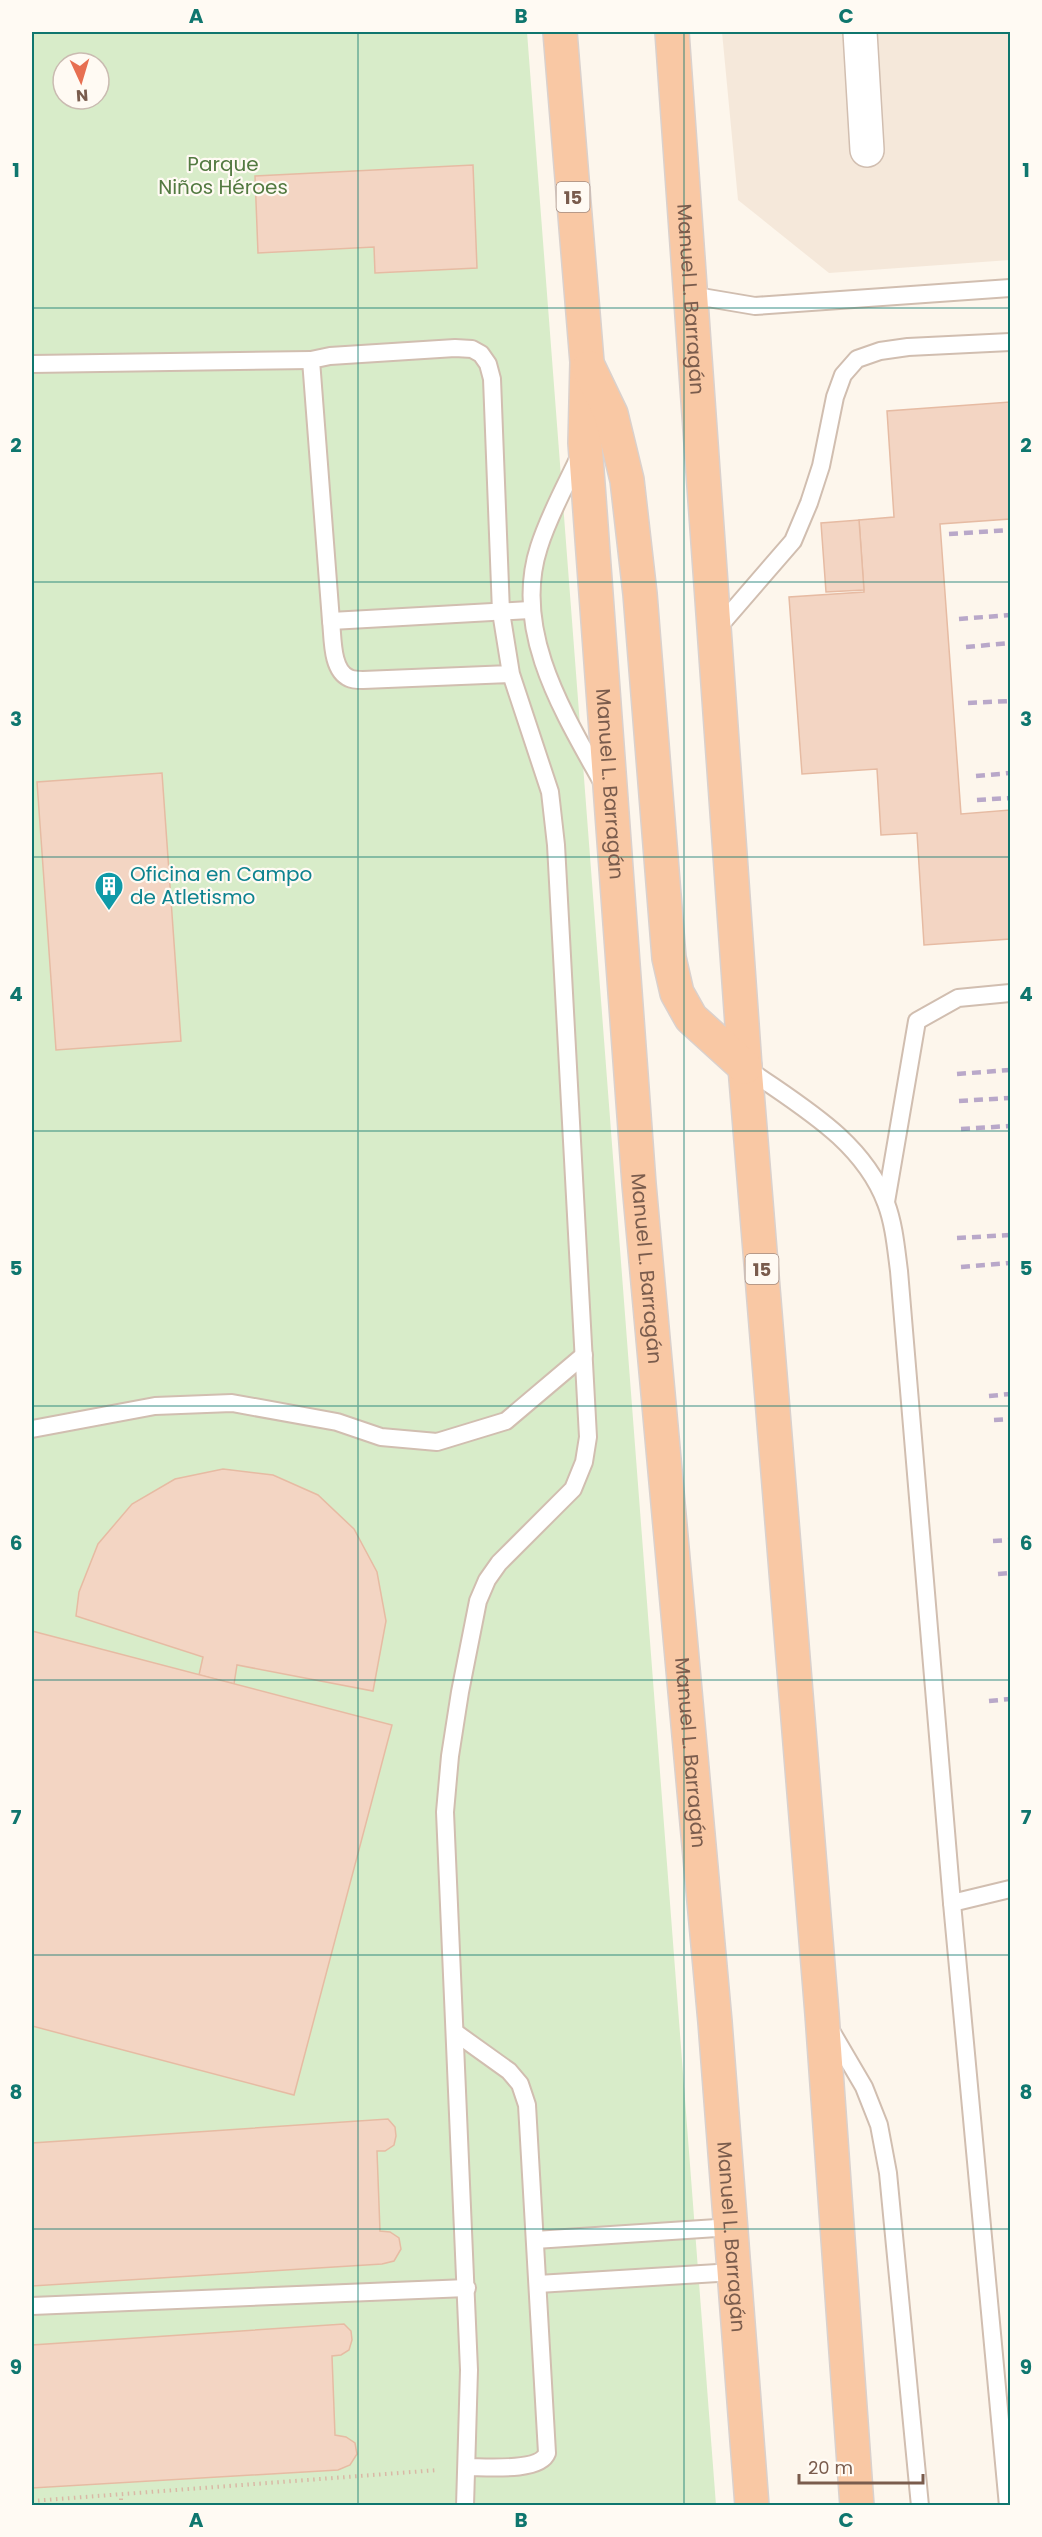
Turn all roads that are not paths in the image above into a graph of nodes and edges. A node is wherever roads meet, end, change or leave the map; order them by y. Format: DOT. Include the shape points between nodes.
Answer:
graph roads {
  1 [pos="560,32"];
  2 [pos="672,32"];
  3 [pos="860,32"];
  4 [pos="867,150"];
  5 [pos="1011,288"];
  6 [pos="690,295"];
  7 [pos="1011,342"];
  8 [pos="310,360"];
  9 [pos="587,362"];
  10 [pos="32,364"];
  11 [pos="585,443"];
  12 [pos="530,610"];
  13 [pos="501,612"];
  14 [pos="331,621"];
  15 [pos="716,630"];
  16 [pos="511,674"];
  17 [pos="612,798"];
  18 [pos="1011,993"];
  19 [pos="746,1067"];
  20 [pos="886,1202"];
  21 [pos="584,1355"];
  22 [pos="32,1429"];
  23 [pos="1011,1889"];
  24 [pos="952,1904"];
  25 [pos="822,2014"];
  26 [pos="456,2033"];
  27 [pos="732,2227"];
  28 [pos="535,2240"];
  29 [pos="734,2272"];
  30 [pos="538,2284"];
  31 [pos="466,2288"];
  32 [pos="32,2306"];
  33 [pos="467,2467"];
  34 [pos="465,2505"];
  35 [pos="752,2505"];
  36 [pos="857,2505"];
  37 [pos="920,2505"];
  38 [pos="1008,2505"];
  1 -- 9 [label="highway, Manuel L. Barragán / 15"];
  2 -- 6 [label="highway, Manuel L. Barragán / 15"];
  3 -- 4 [label="street"];
  5 -- 6 [label="lane" via="755,306"];
  6 -- 15 [label="highway, Manuel L. Barragán / 15"];
  7 -- 15 [label="lane" via="889,350 857,359 843,375 835,397 820,466 793,541"];
  8 -- 10 [label="lane"];
  8 -- 13 [label="lane" via="455,348 481,354 492,379"];
  8 -- 14 [label="lane"];
  9 -- 11 [label="highway, Manuel L. Barragán / 15"];
  9 -- 19 [label="highway" via="611,414 627,480 669,958 677,993 691,1018"];
  11 -- 12 [label="lane" via="538,548"];
  11 -- 17 [label="highway, Manuel L. Barragán / 15"];
  12 -- 13 [label="lane"];
  12 -- 17 [label="lane" via="551,681"];
  13 -- 14 [label="lane"];
  13 -- 16 [label="lane"];
  14 -- 16 [label="lane" via="336,661 349,678"];
  15 -- 19 [label="highway, Manuel L. Barragán / 15"];
  16 -- 21 [label="lane" via="550,792 556,845"];
  17 -- 27 [label="highway, Manuel L. Barragán / 15" via="639,1184"];
  18 -- 20 [label="lane" via="958,998 917,1021"];
  19 -- 20 [label="lane" via="837,1133 871,1175"];
  19 -- 25 [label="highway, Manuel L. Barragán / 15"];
  20 -- 24 [label="lane" via="899,1271"];
  21 -- 22 [label="lane" via="506,1421 437,1443 381,1437 338,1422 232,1403 155,1406"];
  21 -- 26 [label="lane" via="588,1437 584,1462 573,1489 487,1580 478,1601 460,1692 445,1812"];
  23 -- 24 [label="lane"];
  24 -- 38 [label="lane"];
  25 -- 36 [label="highway, Manuel L. Barragán / 15"];
  25 -- 37 [label="lane" via="864,2087 879,2125 889,2184"];
  26 -- 28 [label="lane" via="509,2071 520,2084 530,2123"];
  26 -- 31 [label="lane"];
  27 -- 28 [label="lane"];
  27 -- 29 [label="highway, Manuel L. Barragán / 15"];
  28 -- 30 [label="lane"];
  29 -- 30 [label="lane"];
  29 -- 35 [label="highway, Manuel L. Barragán / 15"];
  30 -- 33 [label="lane" via="547,2453 534,2465"];
  31 -- 32 [label="lane"];
  31 -- 33 [label="lane"];
  33 -- 34 [label="lane"];
}
